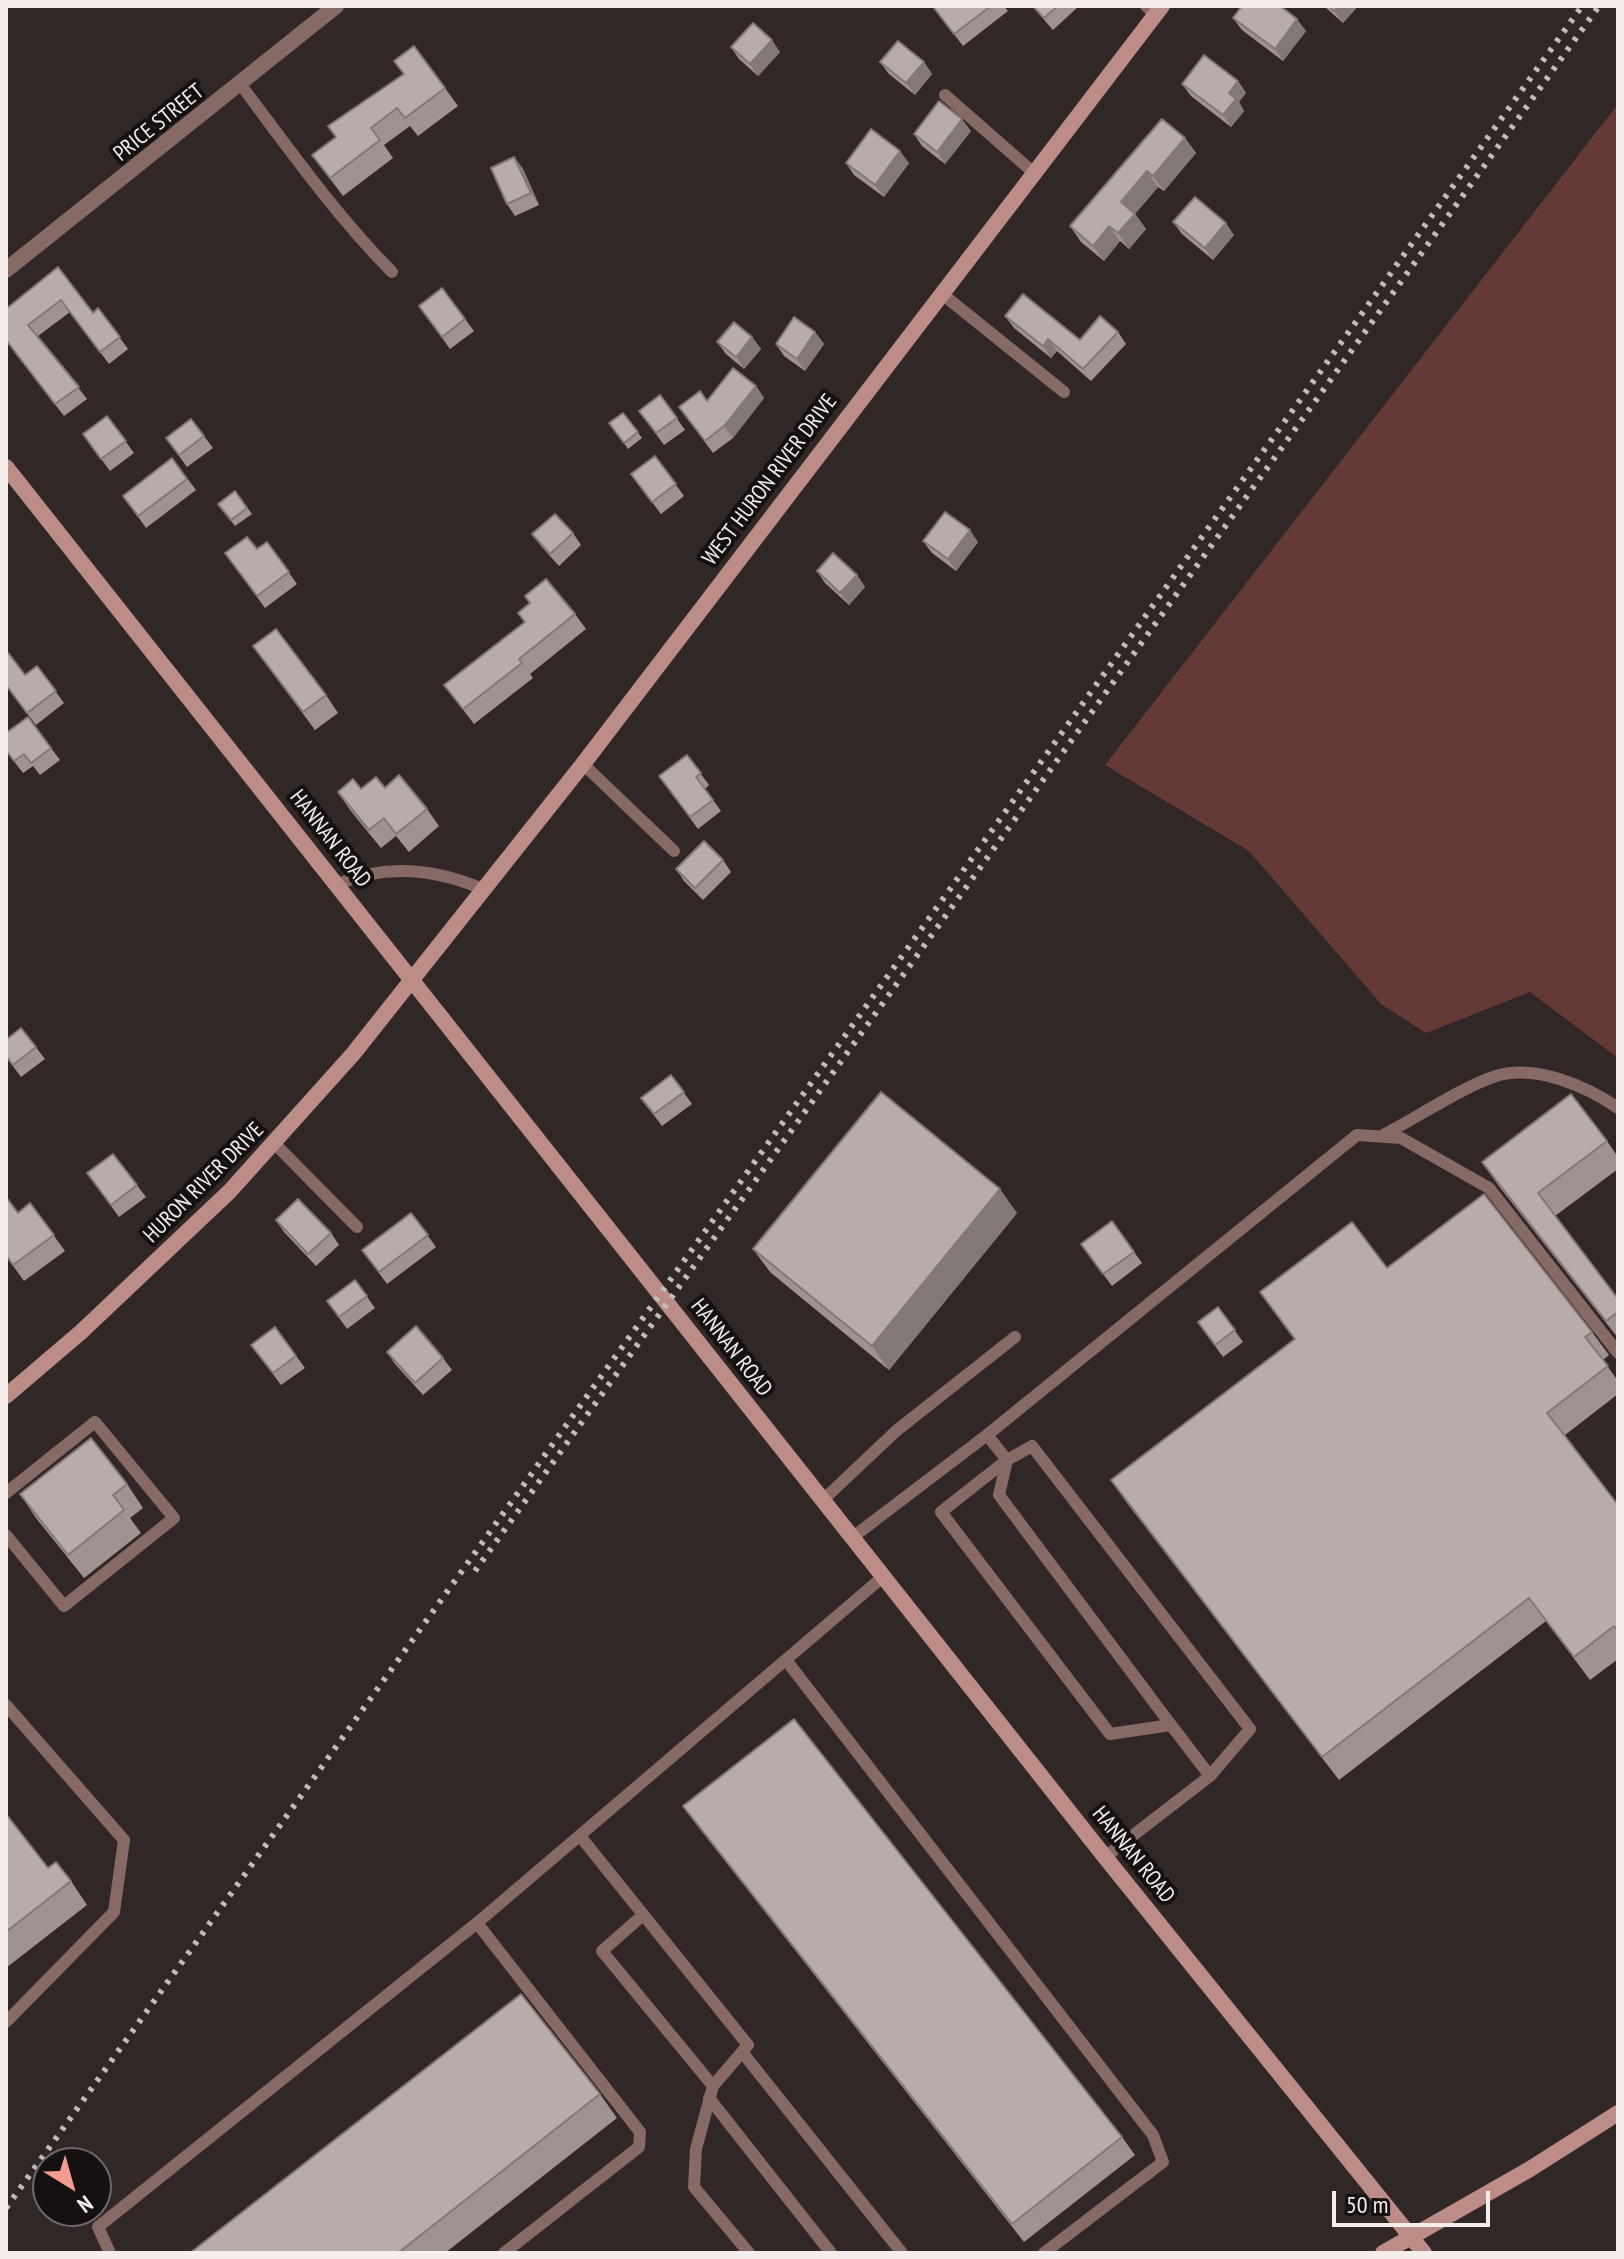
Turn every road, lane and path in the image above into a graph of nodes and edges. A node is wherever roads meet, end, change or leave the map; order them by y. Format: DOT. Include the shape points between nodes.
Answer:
graph roads {
  1 [pos="336,6"];
  2 [pos="1154,9"];
  3 [pos="241,85"];
  4 [pos="945,95"];
  5 [pos="1034,173"];
  6 [pos="6,270"];
  7 [pos="392,272"];
  8 [pos="941,293"];
  9 [pos="1064,392"];
  10 [pos="6,467"];
  11 [pos="583,764"];
  12 [pos="674,851"];
  13 [pos="338,884"];
  14 [pos="483,889"];
  15 [pos="413,981"];
  16 [pos="1618,1108"];
  17 [pos="1381,1136"];
  18 [pos="275,1144"];
  19 [pos="357,1227"];
  20 [pos="1015,1337"];
  21 [pos="1618,1353"];
  22 [pos="6,1396"];
  23 [pos="987,1435"];
  24 [pos="1007,1460"];
  25 [pos="6,1493"];
  26 [pos="823,1500"];
  27 [pos="6,1535"];
  28 [pos="853,1537"];
  29 [pos="884,1576"];
  30 [pos="786,1660"];
  31 [pos="6,1705"];
  32 [pos="1171,1725"];
  33 [pos="1210,1776"];
  34 [pos="580,1836"];
  35 [pos="1105,1857"];
  36 [pos="643,1915"];
  37 [pos="477,1923"];
  38 [pos="6,2022"];
  39 [pos="742,2052"];
  40 [pos="711,2092"];
  41 [pos="1618,2113"];
  42 [pos="1413,2239"];
  43 [pos="110,2253"];
  44 [pos="504,2253"];
  45 [pos="749,2253"];
  46 [pos="831,2253"];
  47 [pos="902,2253"];
  48 [pos="1044,2253"];
  49 [pos="1383,2253"];
  50 [pos="1424,2253"];
  1 -- 3 [label="street, PRICE STREET"];
  2 -- 5 [label="street, WEST HURON RIVER DRIVE"];
  3 -- 6 [label="street, PRICE STREET"];
  3 -- 7 [label="lane" via="316,185"];
  4 -- 5 [label="lane"];
  5 -- 8 [label="street, WEST HURON RIVER DRIVE"];
  8 -- 9 [label="lane"];
  8 -- 11 [label="street, WEST HURON RIVER DRIVE"];
  10 -- 13 [label="street, HANNAN ROAD"];
  11 -- 12 [label="lane"];
  11 -- 14 [label="street, WEST HURON RIVER DRIVE"];
  13 -- 14 [label="lane" via="360,874 434,872"];
  13 -- 15 [label="street, HANNAN ROAD"];
  14 -- 15 [label="street, WEST HURON RIVER DRIVE"];
  15 -- 18 [label="street, HURON RIVER DRIVE"];
  15 -- 26 [label="street, HANNAN ROAD"];
  16 -- 17 [label="lane" via="1589,1088 1548,1075 1498,1076"];
  17 -- 21 [label="lane" via="1401,1138 1489,1188"];
  17 -- 23 [label="lane" via="1357,1135"];
  18 -- 19 [label="lane"];
  18 -- 22 [label="street, HURON RIVER DRIVE" via="174,1247"];
  20 -- 26 [label="lane" via="896,1431"];
  23 -- 24 [label="lane"];
  23 -- 28 [label="lane"];
  24 -- 32 [label="lane" via="999,1495"];
  24 -- 32 [label="lane" via="941,1512 1110,1734"];
  24 -- 33 [label="lane" via="1032,1446 1250,1729"];
  25 -- 27 [label="lane" via="95,1422 174,1518 64,1606"];
  26 -- 28 [label="street, HANNAN ROAD"];
  28 -- 29 [label="street, HANNAN ROAD"];
  29 -- 30 [label="lane"];
  29 -- 35 [label="street, HANNAN ROAD"];
  30 -- 34 [label="lane"];
  30 -- 48 [label="lane" via="1153,2135 1163,2162"];
  31 -- 38 [label="lane" via="124,1840 114,1912"];
  32 -- 33 [label="lane"];
  33 -- 35 [label="lane"];
  34 -- 36 [label="lane"];
  34 -- 37 [label="lane"];
  35 -- 42 [label="street, HANNAN ROAD"];
  36 -- 39 [label="lane" via="748,2045"];
  36 -- 40 [label="lane" via="602,1951"];
  37 -- 43 [label="lane" via="98,2227"];
  37 -- 44 [label="lane" via="640,2132 639,2147"];
  39 -- 40 [label="lane"];
  39 -- 47 [label="lane"];
  40 -- 45 [label="lane" via="696,2149 694,2187"];
  40 -- 46 [label="lane"];
  41 -- 42 [label="street"];
  42 -- 49 [label="street"];
  42 -- 50 [label="street, HANNAN ROAD"];
}
